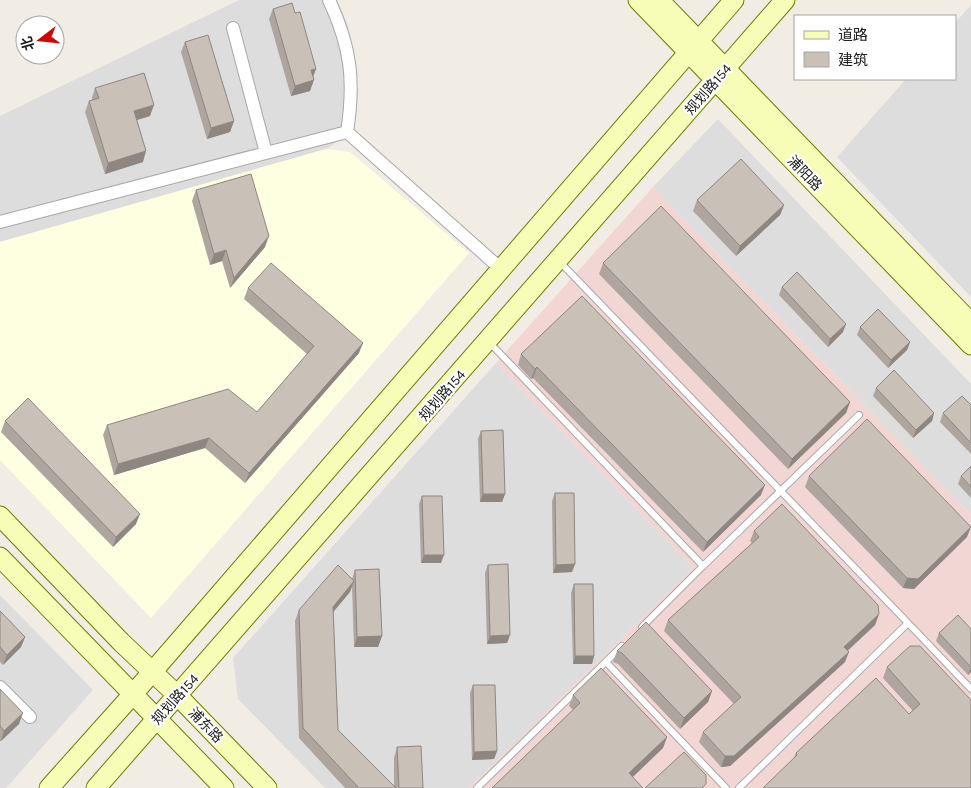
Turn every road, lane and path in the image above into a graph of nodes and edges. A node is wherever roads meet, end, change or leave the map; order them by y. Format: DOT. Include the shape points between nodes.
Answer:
graph roads {
  1 [pos="329,0"];
  2 [pos="638,0"];
  3 [pos="660,0"];
  4 [pos="734,0"];
  5 [pos="786,0"];
  6 [pos="233,28"];
  7 [pos="694,46"];
  8 [pos="721,75"];
  9 [pos="347,132"];
  10 [pos="266,153"];
  11 [pos="0,222"];
  12 [pos="558,261"];
  13 [pos="501,269"];
  14 [pos="971,323"];
  15 [pos="488,342"];
  16 [pos="971,345"];
  17 [pos="859,415"];
  18 [pos="781,492"];
  19 [pos="0,516"];
  20 [pos="0,557"];
  21 [pos="703,566"];
  22 [pos="908,623"];
  23 [pos="634,634"];
  24 [pos="627,641"];
  25 [pos="606,662"];
  26 [pos="152,672"];
  27 [pos="0,686"];
  28 [pos="971,689"];
  29 [pos="134,693"];
  30 [pos="178,696"];
  31 [pos="30,718"];
  32 [pos="157,719"];
  33 [pos="49,788"];
  34 [pos="96,788"];
  35 [pos="224,788"];
  36 [pos="267,788"];
  37 [pos="477,788"];
  38 [pos="726,788"];
  39 [pos="739,788"];
  1 -- 9 [label="street" via="346,42 350,66 351,109"];
  2 -- 7 [label="main road, 浦阳路"];
  3 -- 7 [label="main road, 浦阳路"];
  4 -- 7 [label="main road"];
  5 -- 8 [label="main road, 规划路154"];
  6 -- 10 [label="street"];
  7 -- 8 [label="main road, 浦阳路"];
  7 -- 13 [label="main road"];
  8 -- 12 [label="main road, 规划路154"];
  8 -- 14 [label="main road, 浦阳路"];
  8 -- 16 [label="main road, 浦阳路"];
  9 -- 10 [label="street"];
  9 -- 13 [label="street"];
  10 -- 11 [label="street"];
  12 -- 15 [label="main road, 规划路154"];
  12 -- 18 [label="lane"];
  13 -- 26 [label="main road"];
  15 -- 21 [label="lane"];
  15 -- 30 [label="main road, 规划路154"];
  17 -- 18 [label="lane"];
  18 -- 21 [label="lane"];
  18 -- 22 [label="lane"];
  19 -- 26 [label="main road, 浦东路"];
  20 -- 29 [label="main road"];
  21 -- 23 [label="lane"];
  22 -- 28 [label="lane"];
  22 -- 39 [label="lane"];
  24 -- 25 [label="lane"];
  25 -- 37 [label="lane"];
  25 -- 38 [label="lane"];
  26 -- 29 [label="main road"];
  26 -- 30 [label="main road, 浦东路"];
  27 -- 31 [label="street"];
  29 -- 32 [label="main road"];
  29 -- 33 [label="main road"];
  30 -- 32 [label="main road, 规划路154"];
  30 -- 36 [label="main road, 浦东路"];
  32 -- 34 [label="main road, 规划路154"];
  32 -- 35 [label="main road"];
}
